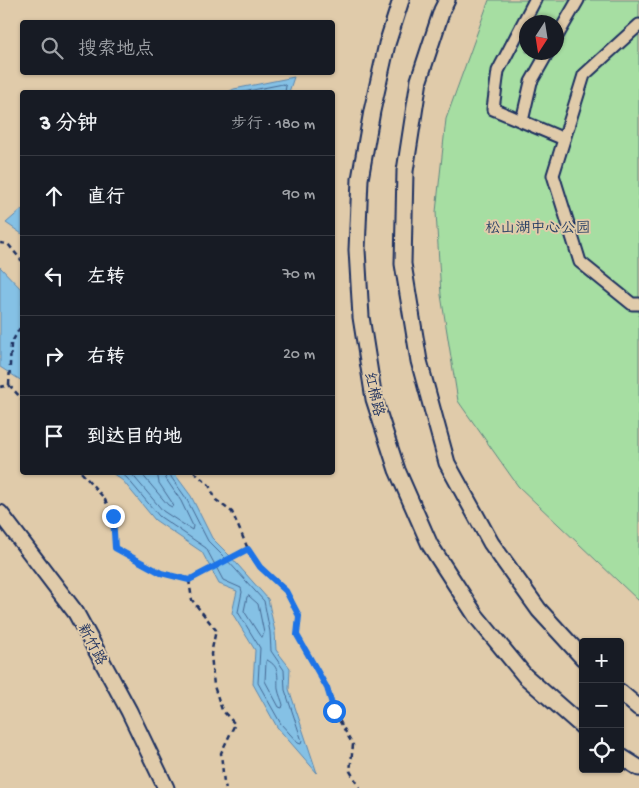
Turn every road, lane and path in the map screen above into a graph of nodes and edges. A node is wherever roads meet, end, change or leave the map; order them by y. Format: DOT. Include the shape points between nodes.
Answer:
graph roads {
  1 [pos="401,0"];
  2 [pos="447,0"];
  3 [pos="535,0"];
  4 [pos="578,0"];
  5 [pos="564,24"];
  6 [pos="639,26"];
  7 [pos="543,60"];
  8 [pos="522,121"];
  9 [pos="564,139"];
  10 [pos="0,243"];
  11 [pos="20,259"];
  12 [pos="639,304"];
  13 [pos="20,328"];
  14 [pos="9,385"];
  15 [pos="0,387"];
  16 [pos="20,398"];
  17 [pos="84,475"];
  18 [pos="197,475"];
  19 [pos="0,513"];
  20 [pos="248,549"];
  21 [pos="189,580"];
  22 [pos="579,654"];
  23 [pos="624,695"];
  24 [pos="639,708"];
  25 [pos="579,723"];
  26 [pos="624,759"];
  27 [pos="639,768"];
  28 [pos="166,788"];
  29 [pos="226,788"];
  30 [pos="360,788"];
  1 -- 25 [label="main road, 红棉路" via="386,44 360,179 357,250 360,317 374,399 398,470 430,545 476,616 525,676"];
  2 -- 22 [label="main road" via="419,80 405,171 403,264 420,361 447,464 491,543 539,610"];
  3 -- 8 [label="street" via="498,71 493,109"];
  4 -- 5 [label="street"];
  6 -- 9 [label="street" via="584,75"];
  7 -- 8 [label="street" via="531,82"];
  8 -- 9 [label="street"];
  9 -- 12 [label="street" via="553,175 580,262 632,304"];
  10 -- 11 [label="path" via="8,244"];
  13 -- 14 [label="path" via="11,344"];
  14 -- 15 [label="path"];
  14 -- 16 [label="path"];
  17 -- 21 [label="path" via="104,498 113,516 115,548 161,573"];
  18 -- 20 [label="path" via="209,485 216,500 232,512"];
  19 -- 28 [label="main road, 新竹路" via="76,613"];
  20 -- 21 [label="path"];
  20 -- 30 [label="path" via="260,567 286,591 299,616 297,635 327,688 334,711 353,745 350,771"];
  21 -- 29 [label="path" via="192,600 216,630 211,654 214,686 222,710 235,724 221,753"];
  23 -- 24 [label="main road"];
  26 -- 27 [label="main road"];
}
